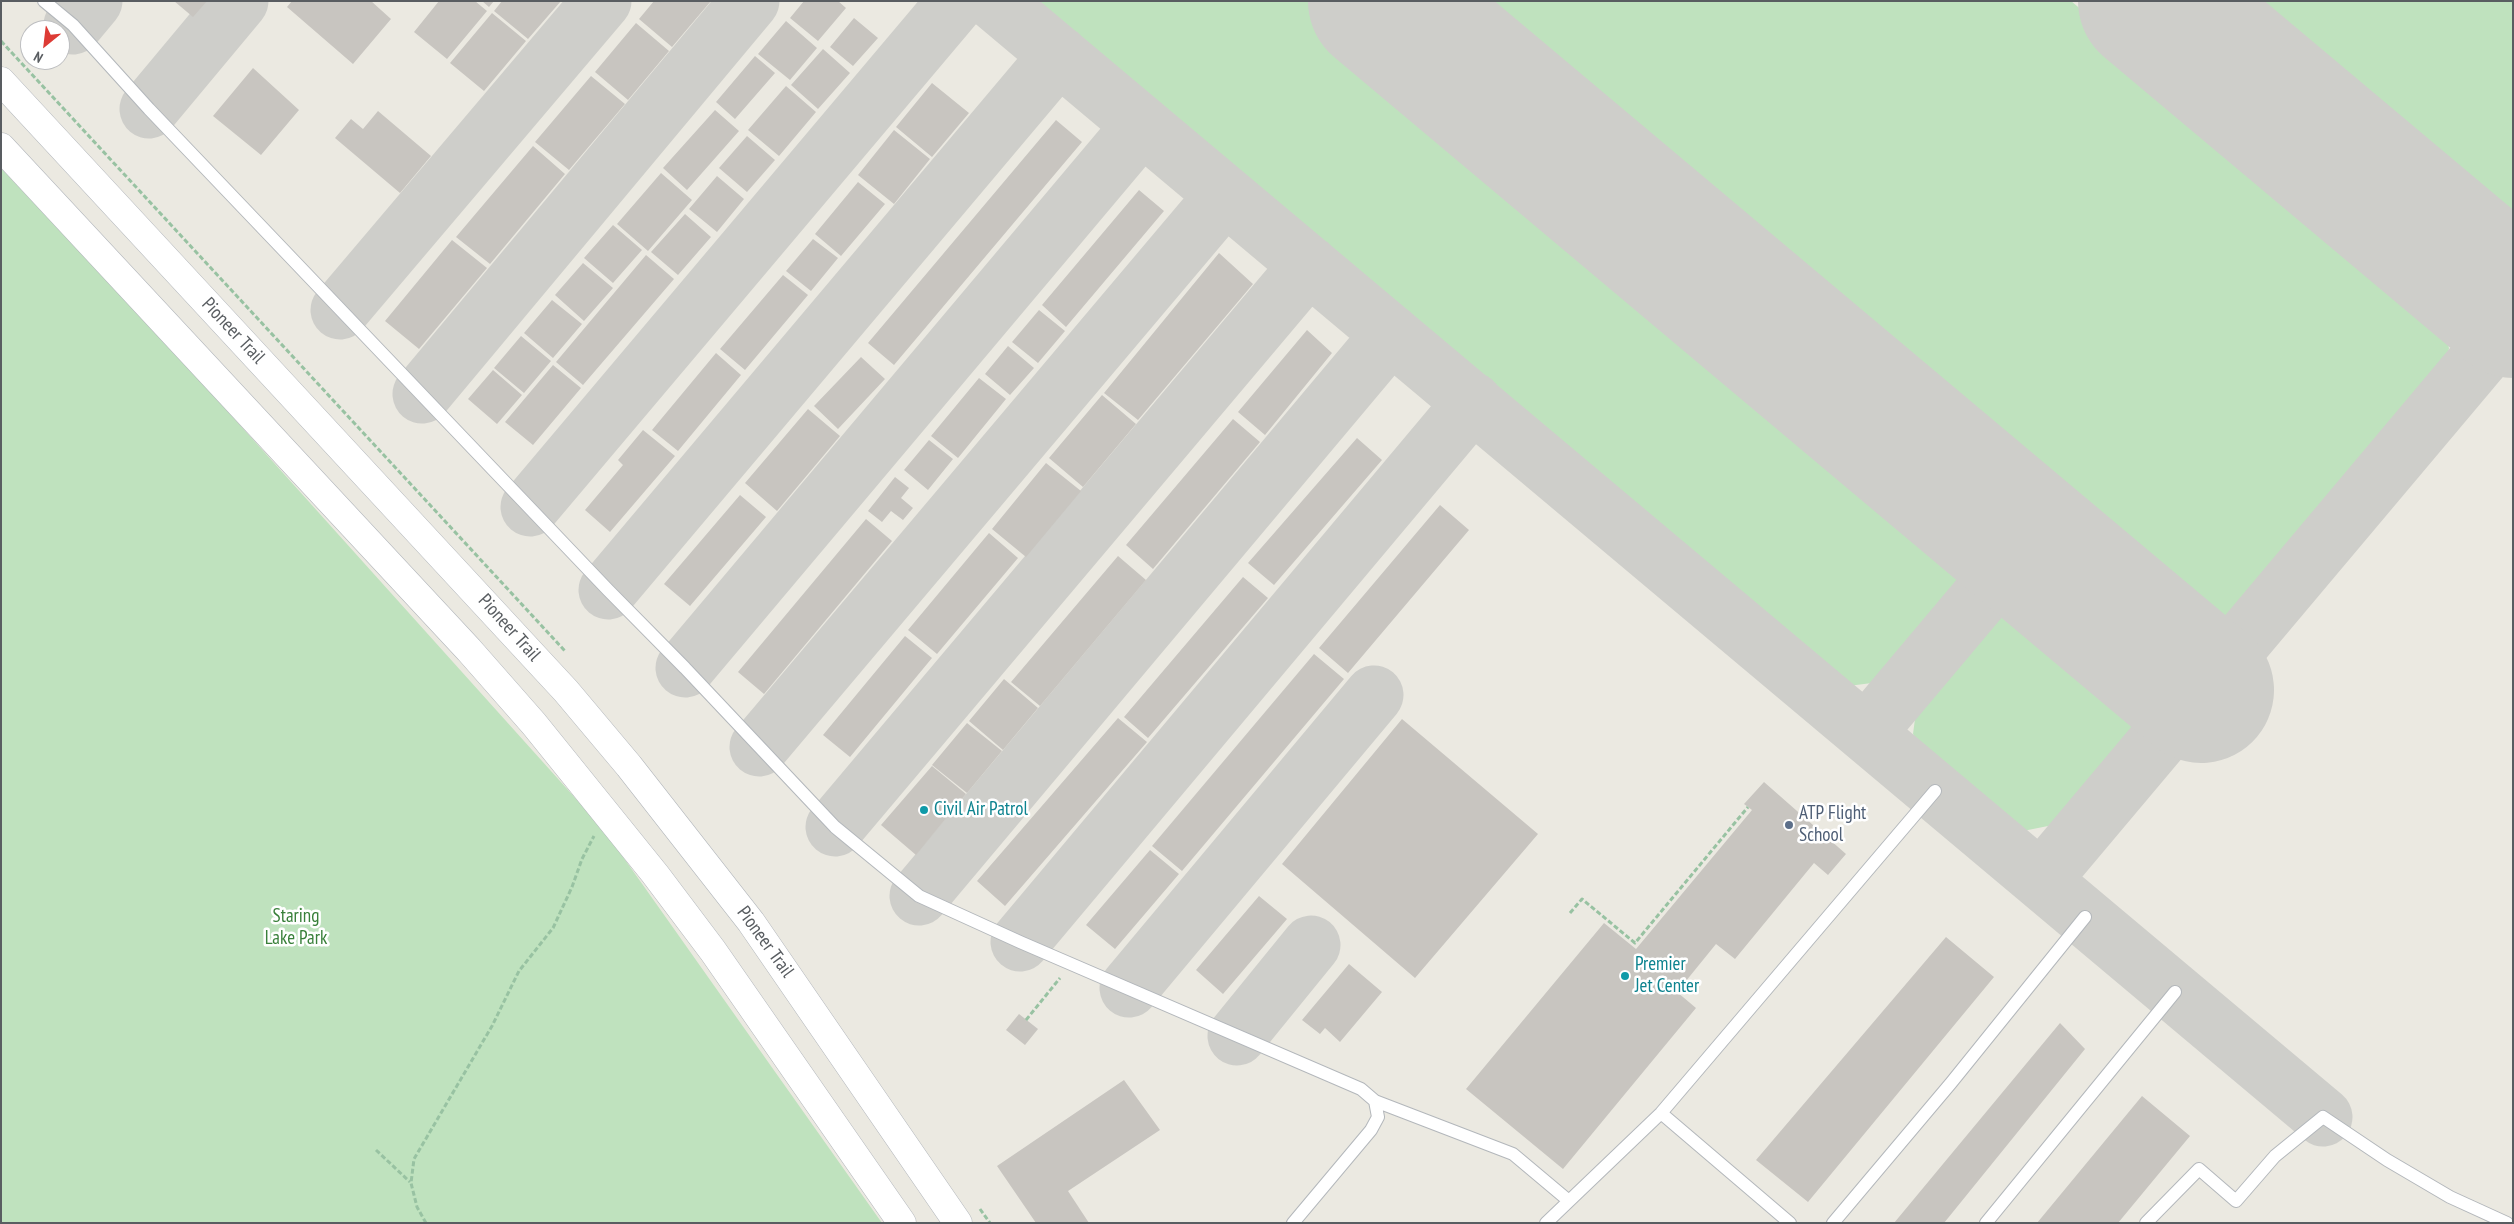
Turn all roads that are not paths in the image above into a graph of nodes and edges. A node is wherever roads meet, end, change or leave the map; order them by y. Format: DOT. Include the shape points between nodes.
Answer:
graph roads {
  1 [pos="44,1"];
  2 [pos="1,82"];
  3 [pos="1,148"];
  4 [pos="1935,791"];
  5 [pos="2086,917"];
  6 [pos="2175,992"];
  7 [pos="1375,1101"];
  8 [pos="1661,1114"];
  9 [pos="1569,1202"];
  10 [pos="902,1223"];
  11 [pos="958,1223"];
  12 [pos="1293,1223"];
  13 [pos="1546,1223"];
  14 [pos="1790,1223"];
  15 [pos="1834,1223"];
  16 [pos="1986,1223"];
  17 [pos="2146,1223"];
  18 [pos="2507,1223"];
  1 -- 7 [label="lane" via="73,25 203,166 835,828 920,896 1361,1089"];
  2 -- 11 [label="main road, Pioneer Trail" via="566,691 751,922"];
  3 -- 10 [label="main road" via="469,650 540,731 713,951"];
  4 -- 8 [label="lane"];
  5 -- 15 [label="lane"];
  6 -- 16 [label="lane"];
  7 -- 9 [label="lane" via="1513,1154"];
  7 -- 12 [label="lane" via="1378,1117 1371,1130"];
  8 -- 9 [label="lane"];
  8 -- 14 [label="lane"];
  9 -- 13 [label="lane"];
  17 -- 18 [label="lane" via="2199,1169 2236,1201 2275,1156 2324,1117 2387,1160 2450,1197"];
}
